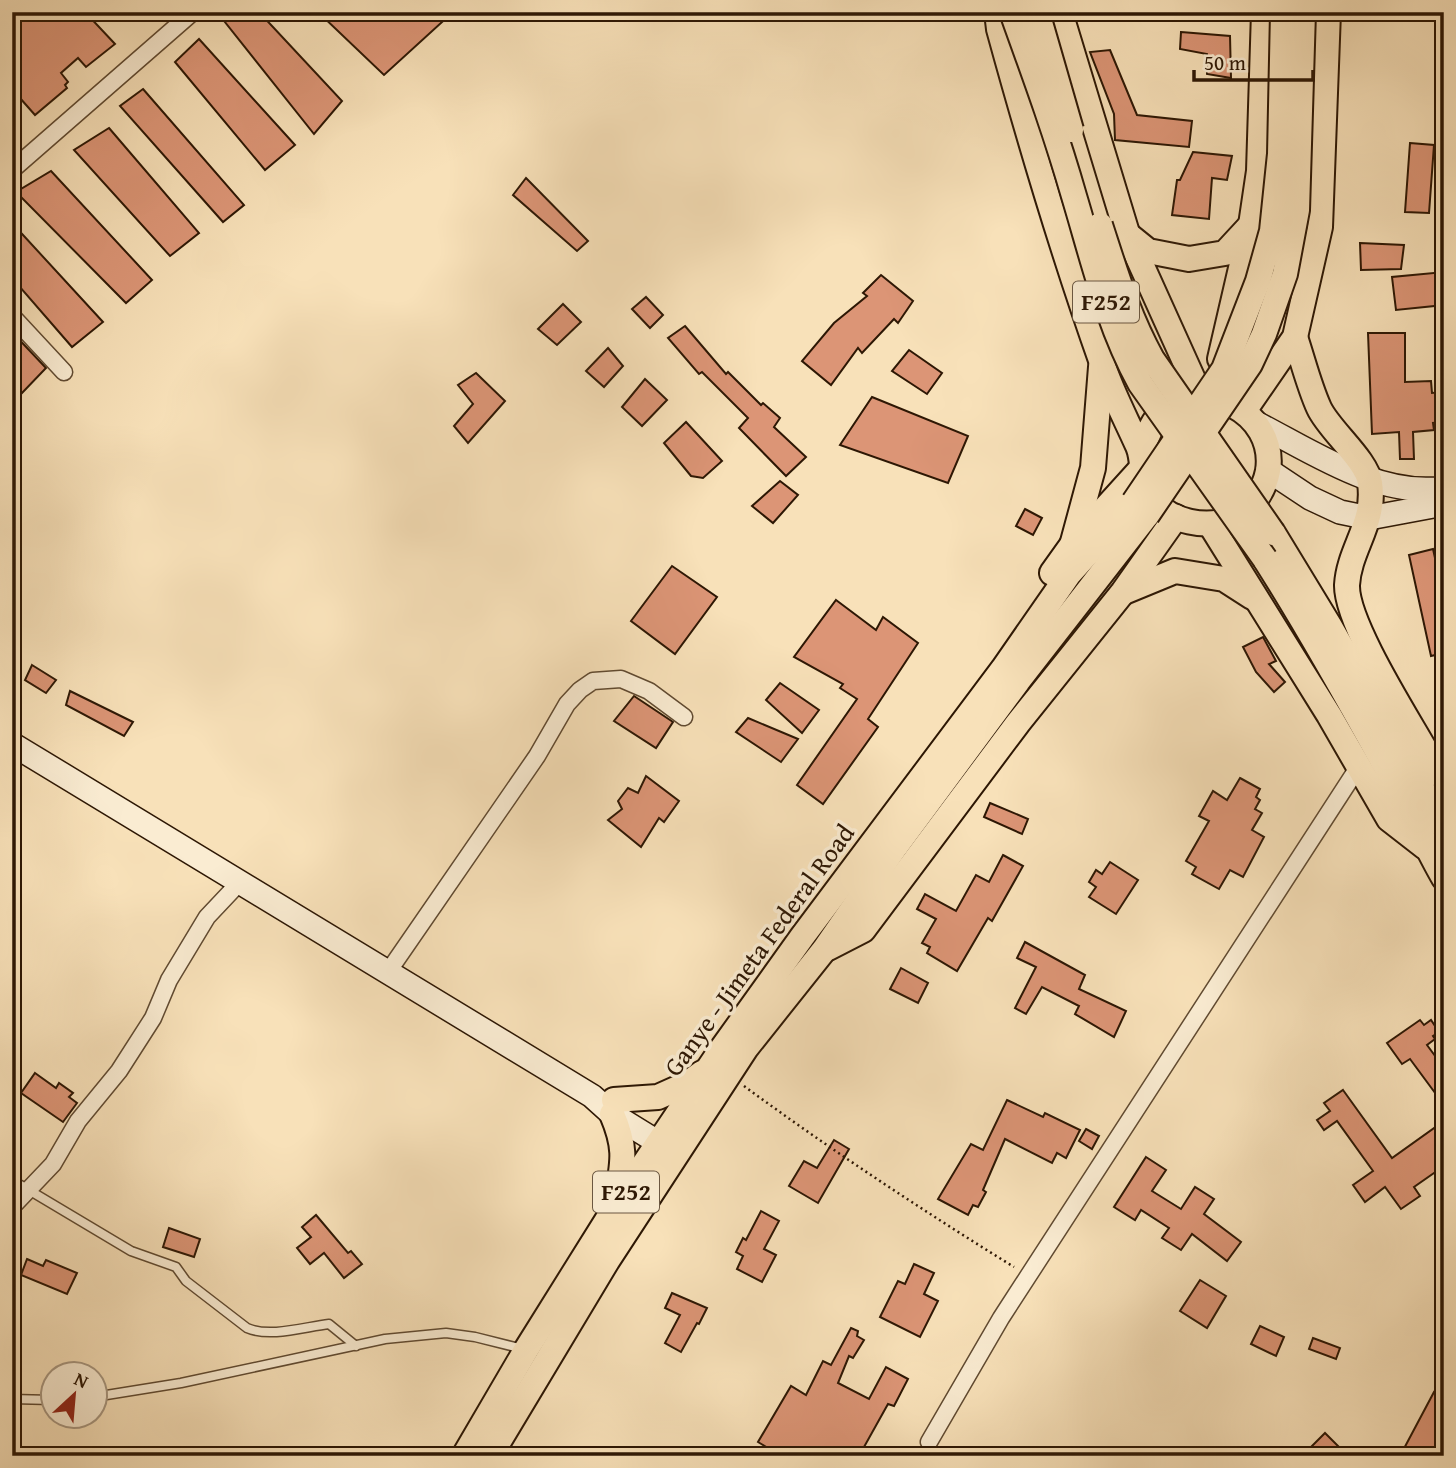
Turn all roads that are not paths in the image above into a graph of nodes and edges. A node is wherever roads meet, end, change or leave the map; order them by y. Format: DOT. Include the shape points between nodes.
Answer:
graph roads {
  1 [pos="193,12"];
  2 [pos="997,12"];
  3 [pos="1012,12"];
  4 [pos="1037,12"];
  5 [pos="1060,12"];
  6 [pos="1264,12"];
  7 [pos="1283,12"];
  8 [pos="1303,12"];
  9 [pos="1328,12"];
  10 [pos="12,170"];
  11 [pos="1251,225"];
  12 [pos="1127,233"];
  13 [pos="12,316"];
  14 [pos="1295,337"];
  15 [pos="1101,363"];
  16 [pos="64,372"];
  17 [pos="1206,397"];
  18 [pos="1250,417"];
  19 [pos="1140,461"];
  20 [pos="1268,470"];
  21 [pos="1370,480"];
  22 [pos="1444,488"];
  23 [pos="1444,504"];
  24 [pos="1140,509"];
  25 [pos="1176,517"];
  26 [pos="1369,518"];
  27 [pos="1210,524"];
  28 [pos="1072,545"];
  29 [pos="1123,592"];
  30 [pos="1260,602"];
  31 [pos="684,717"];
  32 [pos="12,744"];
  33 [pos="1359,766"];
  34 [pos="1430,793"];
  35 [pos="1444,828"];
  36 [pos="1425,846"];
  37 [pos="1444,878"];
  38 [pos="240,882"];
  39 [pos="834,915"];
  40 [pos="802,937"];
  41 [pos="824,950"];
  42 [pos="388,972"];
  43 [pos="718,1071"];
  44 [pos="606,1103"];
  45 [pos="662,1137"];
  46 [pos="12,1180"];
  47 [pos="29,1191"];
  48 [pos="616,1206"];
  49 [pos="12,1207"];
  50 [pos="356,1346"];
  51 [pos="526,1350"];
  52 [pos="108,1395"];
  53 [pos="12,1399"];
  54 [pos="38,1400"];
  55 [pos="929,1442"];
  56 [pos="464,1456"];
  57 [pos="490,1456"];
  1 -- 10 [label="street"];
  2 -- 15 [label="main road" via="1037,167"];
  3 -- 36 [label="main road, F252, bridge" via="1052,120 1127,360 1311,633"];
  4 -- 34 [label="main road, F252, bridge" via="1091,198 1138,333 1273,533"];
  5 -- 12 [label="main road"];
  6 -- 11 [label="main road" via="1259,171"];
  7 -- 24 [label="main road, bridge" via="1280,154 1272,231 1258,281 1224,369"];
  8 -- 24 [label="main road, bridge" via="1297,210 1285,274 1250,364"];
  9 -- 14 [label="main road" via="1320,227"];
  11 -- 12 [label="main road" via="1225,253 1189,259 1147,251"];
  11 -- 17 [label="main road"];
  12 -- 17 [label="main road"];
  13 -- 16 [label="street"];
  14 -- 18 [label="main road"];
  14 -- 21 [label="main road" via="1320,410"];
  15 -- 19 [label="main road"];
  15 -- 28 [label="main road" via="1093,468"];
  17 -- 18 [label="main road" via="1234,404"];
  17 -- 19 [label="main road" via="1178,402 1158,416"];
  18 -- 20 [label="main road" via="1264,438"];
  18 -- 21 [label="main road"];
  19 -- 25 [label="main road" via="1145,487 1155,502"];
  19 -- 28 [label="main road"];
  20 -- 26 [label="main road" via="1310,498 1340,512"];
  20 -- 27 [label="main road" via="1248,508 1234,518"];
  21 -- 22 [label="main road"];
  21 -- 26 [label="main road"];
  23 -- 26 [label="main road"];
  24 -- 39 [label="main road, Ganye - Jimeta Federal Road / F252" via="1069,574"];
  25 -- 27 [label="main road"];
  25 -- 29 [label="main road"];
  26 -- 34 [label="main road" via="1350,568 1348,603 1424,748"];
  27 -- 30 [label="main road"];
  28 -- 40 [label="main road" via="824,889"];
  29 -- 30 [label="main road" via="1175,571 1224,579"];
  29 -- 41 [label="main road" via="1017,723 863,930"];
  30 -- 33 [label="main road"];
  31 -- 42 [label="street" via="649,691 621,679 593,681 580,690"];
  32 -- 38 [label="main road"];
  33 -- 36 [label="main road" via="1390,818"];
  33 -- 55 [label="street" via="1001,1318"];
  34 -- 35 [label="main road"];
  36 -- 37 [label="main road"];
  38 -- 42 [label="main road"];
  38 -- 47 [label="street" via="207,917 119,1071"];
  39 -- 40 [label="main road, Ganye - Jimeta Federal Road / F252"];
  39 -- 41 [label="main road, Ganye - Jimeta Federal Road / F252"];
  40 -- 43 [label="main road, Ganye - Jimeta Federal Road / F252"];
  41 -- 43 [label="main road, Ganye - Jimeta Federal Road / F252" via="746,1048"];
  42 -- 44 [label="main road"];
  43 -- 44 [label="main road" via="658,1097"];
  43 -- 45 [label="main road, Ganye - Jimeta Federal Road / F252"];
  43 -- 57 [label="main road, Ganye - Jimeta Federal Road / F252"];
  44 -- 45 [label="main road"];
  44 -- 48 [label="main road" via="624,1148"];
  45 -- 48 [label="main road, Ganye - Jimeta Federal Road / F252"];
  46 -- 47 [label="lane"];
  47 -- 49 [label="street"];
  47 -- 50 [label="lane" via="131,1251 176,1267 186,1281 257,1333 329,1324"];
  48 -- 51 [label="main road, Ganye - Jimeta Federal Road / F252"];
  50 -- 51 [label="lane" via="446,1333"];
  50 -- 52 [label="lane"];
  51 -- 56 [label="main road, Ganye - Jimeta Federal Road / F252"];
  53 -- 54 [label="lane"];
}
